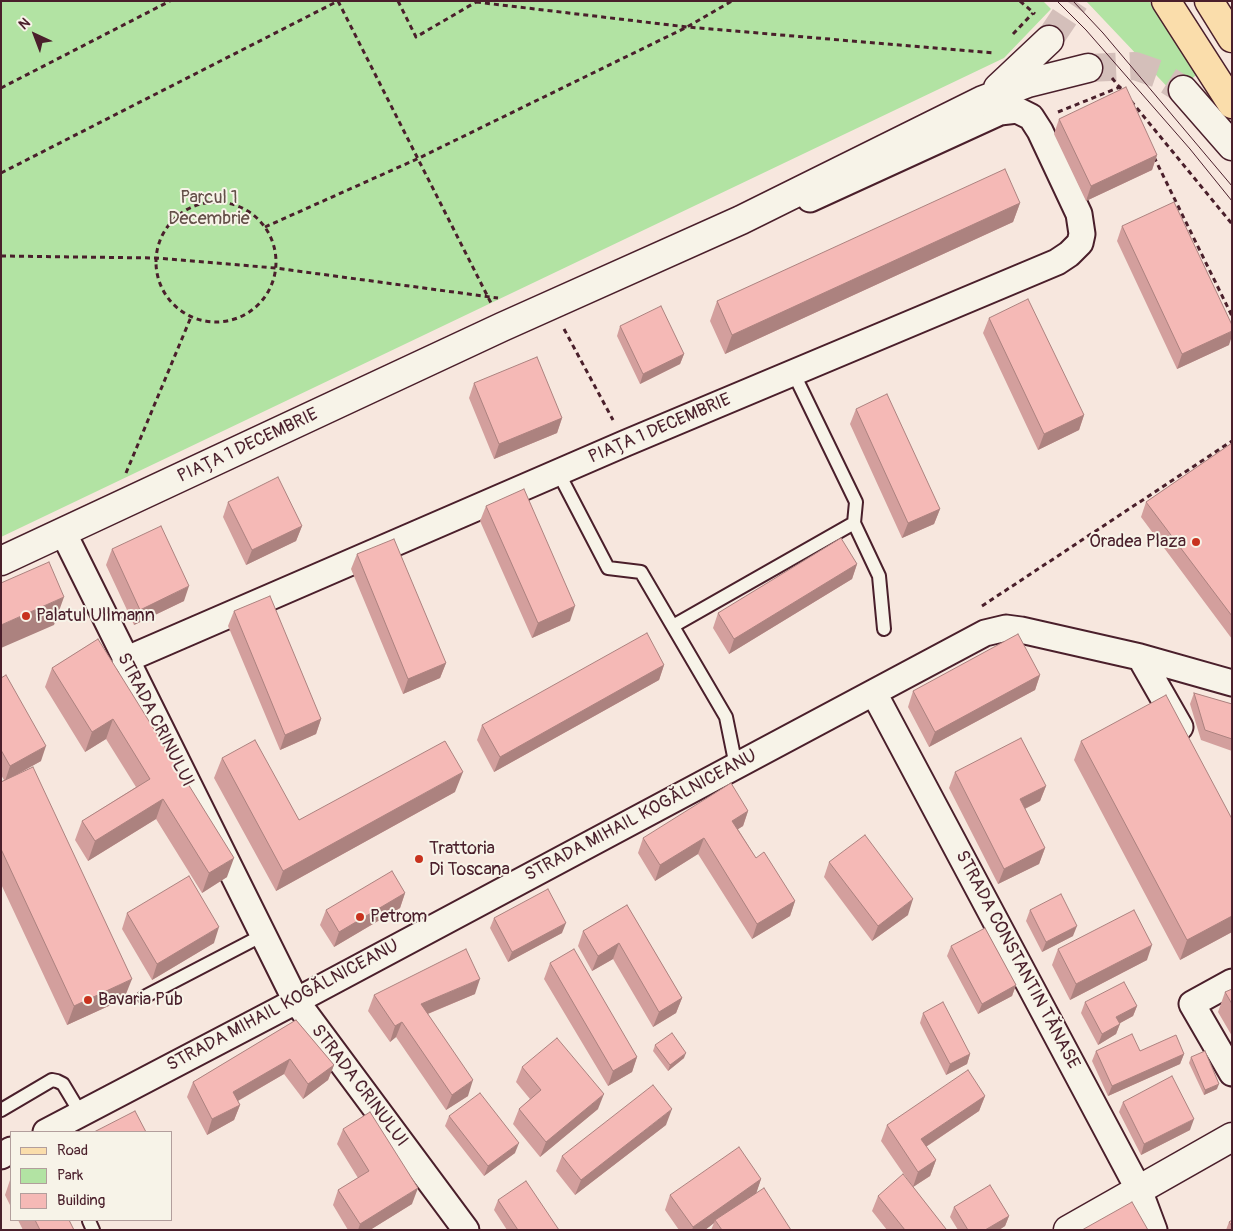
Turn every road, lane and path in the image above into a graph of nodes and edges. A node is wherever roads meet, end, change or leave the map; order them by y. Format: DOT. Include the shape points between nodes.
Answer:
graph roads {
  1 [pos="170,1"];
  2 [pos="338,1"];
  3 [pos="398,1"];
  4 [pos="732,1"];
  5 [pos="1020,1"];
  6 [pos="1166,1"];
  7 [pos="1209,1"];
  8 [pos="476,2"];
  9 [pos="1033,13"];
  10 [pos="687,27"];
  11 [pos="1045,28"];
  12 [pos="1232,38"];
  13 [pos="1007,40"];
  14 [pos="1000,47"];
  15 [pos="1098,70"];
  16 [pos="1120,87"];
  17 [pos="1,88"];
  18 [pos="1183,90"];
  19 [pos="983,100"];
  20 [pos="1231,103"];
  21 [pos="1133,114"];
  22 [pos="1037,126"];
  23 [pos="1232,146"];
  24 [pos="1150,149"];
  25 [pos="417,159"];
  26 [pos="1,173"];
  27 [pos="741,220"];
  28 [pos="1232,224"];
  29 [pos="265,227"];
  30 [pos="1,256"];
  31 [pos="156,258"];
  32 [pos="275,268"];
  33 [pos="488,297"];
  34 [pos="506,299"];
  35 [pos="552,305"];
  36 [pos="1232,316"];
  37 [pos="191,317"];
  38 [pos="502,326"];
  39 [pos="793,372"];
  40 [pos="1232,441"];
  41 [pos="626,443"];
  42 [pos="558,472"];
  43 [pos="110,511"];
  44 [pos="854,523"];
  45 [pos="62,532"];
  46 [pos="1,561"];
  47 [pos="977,610"];
  48 [pos="672,626"];
  49 [pos="884,629"];
  50 [pos="1140,657"];
  51 [pos="125,660"];
  52 [pos="1232,683"];
  53 [pos="874,692"];
  54 [pos="1190,746"];
  55 [pos="736,766"];
  56 [pos="263,935"];
  57 [pos="1232,982"];
  58 [pos="144,997"];
  59 [pos="296,1001"];
  60 [pos="1232,1073"];
  61 [pos="1,1110"];
  62 [pos="81,1114"];
  63 [pos="48,1131"];
  64 [pos="1232,1137"];
  65 [pos="1139,1190"];
  66 [pos="466,1230"];
  67 [pos="1068,1230"];
  68 [pos="1154,1230"];
  1 -- 17 [label="path"];
  2 -- 25 [label="path"];
  2 -- 26 [label="path"];
  3 -- 8 [label="path" via="416,36"];
  4 -- 10 [label="path"];
  5 -- 9 [label="path"];
  6 -- 20 [label="main road"];
  7 -- 12 [label="main road"];
  8 -- 10 [label="path"];
  9 -- 11 [label="path"];
  9 -- 13 [label="path"];
  10 -- 14 [label="path" via="994,54"];
  10 -- 25 [label="path"];
  11 -- 19 [label="street, PIAȚA 1 DECEMBRIE" via="1014,74"];
  15 -- 16 [label="path"];
  15 -- 19 [label="street, PIAȚA 1 DECEMBRIE" via="1028,83"];
  16 -- 21 [label="path"];
  16 -- 22 [label="path"];
  16 -- 28 [label="path"];
  18 -- 23 [label="street"];
  19 -- 27 [label="street, PIAȚA 1 DECEMBRIE"];
  22 -- 27 [label="street" via="1017,110 1000,112 768,218 751,222"];
  22 -- 39 [label="street, PIAȚA 1 DECEMBRIE" via="1082,223 1080,243 1070,254"];
  24 -- 36 [label="path"];
  25 -- 29 [label="path"];
  25 -- 33 [label="path"];
  27 -- 35 [label="street, PIAȚA 1 DECEMBRIE"];
  29 -- 31 [label="path" via="246,209 220,201 194,205 171,220 158,244"];
  29 -- 32 [label="path" via="275,252"];
  30 -- 31 [label="path"];
  31 -- 32 [label="path"];
  31 -- 37 [label="path" via="162,290 174,306"];
  32 -- 33 [label="path"];
  32 -- 37 [label="path" via="264,297 250,311 231,320 211,322"];
  33 -- 34 [label="path"];
  33 -- 38 [label="path"];
  35 -- 38 [label="street, PIAȚA 1 DECEMBRIE"];
  35 -- 41 [label="path"];
  37 -- 43 [label="path"];
  38 -- 43 [label="street, PIAȚA 1 DECEMBRIE"];
  39 -- 41 [label="street, PIAȚA 1 DECEMBRIE"];
  39 -- 44 [label="lane" via="856,502"];
  40 -- 47 [label="path"];
  41 -- 42 [label="street, PIAȚA 1 DECEMBRIE"];
  42 -- 48 [label="lane" via="608,568 641,572"];
  42 -- 51 [label="street, PIAȚA 1 DECEMBRIE"];
  43 -- 45 [label="street, PIAȚA 1 DECEMBRIE"];
  44 -- 48 [label="lane"];
  44 -- 49 [label="lane" via="879,576"];
  45 -- 46 [label="street, PIAȚA 1 DECEMBRIE"];
  45 -- 51 [label="street, STRADA CRINULUI"];
  48 -- 55 [label="lane" via="726,717"];
  50 -- 52 [label="street, STRADA MIHAIL KOGĂLNICEANU"];
  50 -- 53 [label="street, STRADA MIHAIL KOGĂLNICEANU" via="1006,628 985,633 955,647"];
  50 -- 54 [label="street"];
  51 -- 56 [label="street, STRADA CRINULUI"];
  53 -- 55 [label="street, STRADA MIHAIL KOGĂLNICEANU"];
  53 -- 65 [label="street, STRADA CONSTANTIN TĂNASE"];
  55 -- 59 [label="street, STRADA MIHAIL KOGĂLNICEANU"];
  56 -- 58 [label="lane"];
  56 -- 59 [label="street, STRADA CRINULUI"];
  57 -- 60 [label="street" via="1192,1004"];
  59 -- 62 [label="street, STRADA MIHAIL KOGĂLNICEANU"];
  59 -- 66 [label="street, STRADA CRINULUI"];
  61 -- 62 [label="lane" via="52,1080 64,1084"];
  62 -- 63 [label="street, STRADA MIHAIL KOGĂLNICEANU"];
  64 -- 65 [label="street"];
  65 -- 67 [label="street"];
  65 -- 68 [label="street, STRADA CONSTANTIN TĂNASE"];
}
